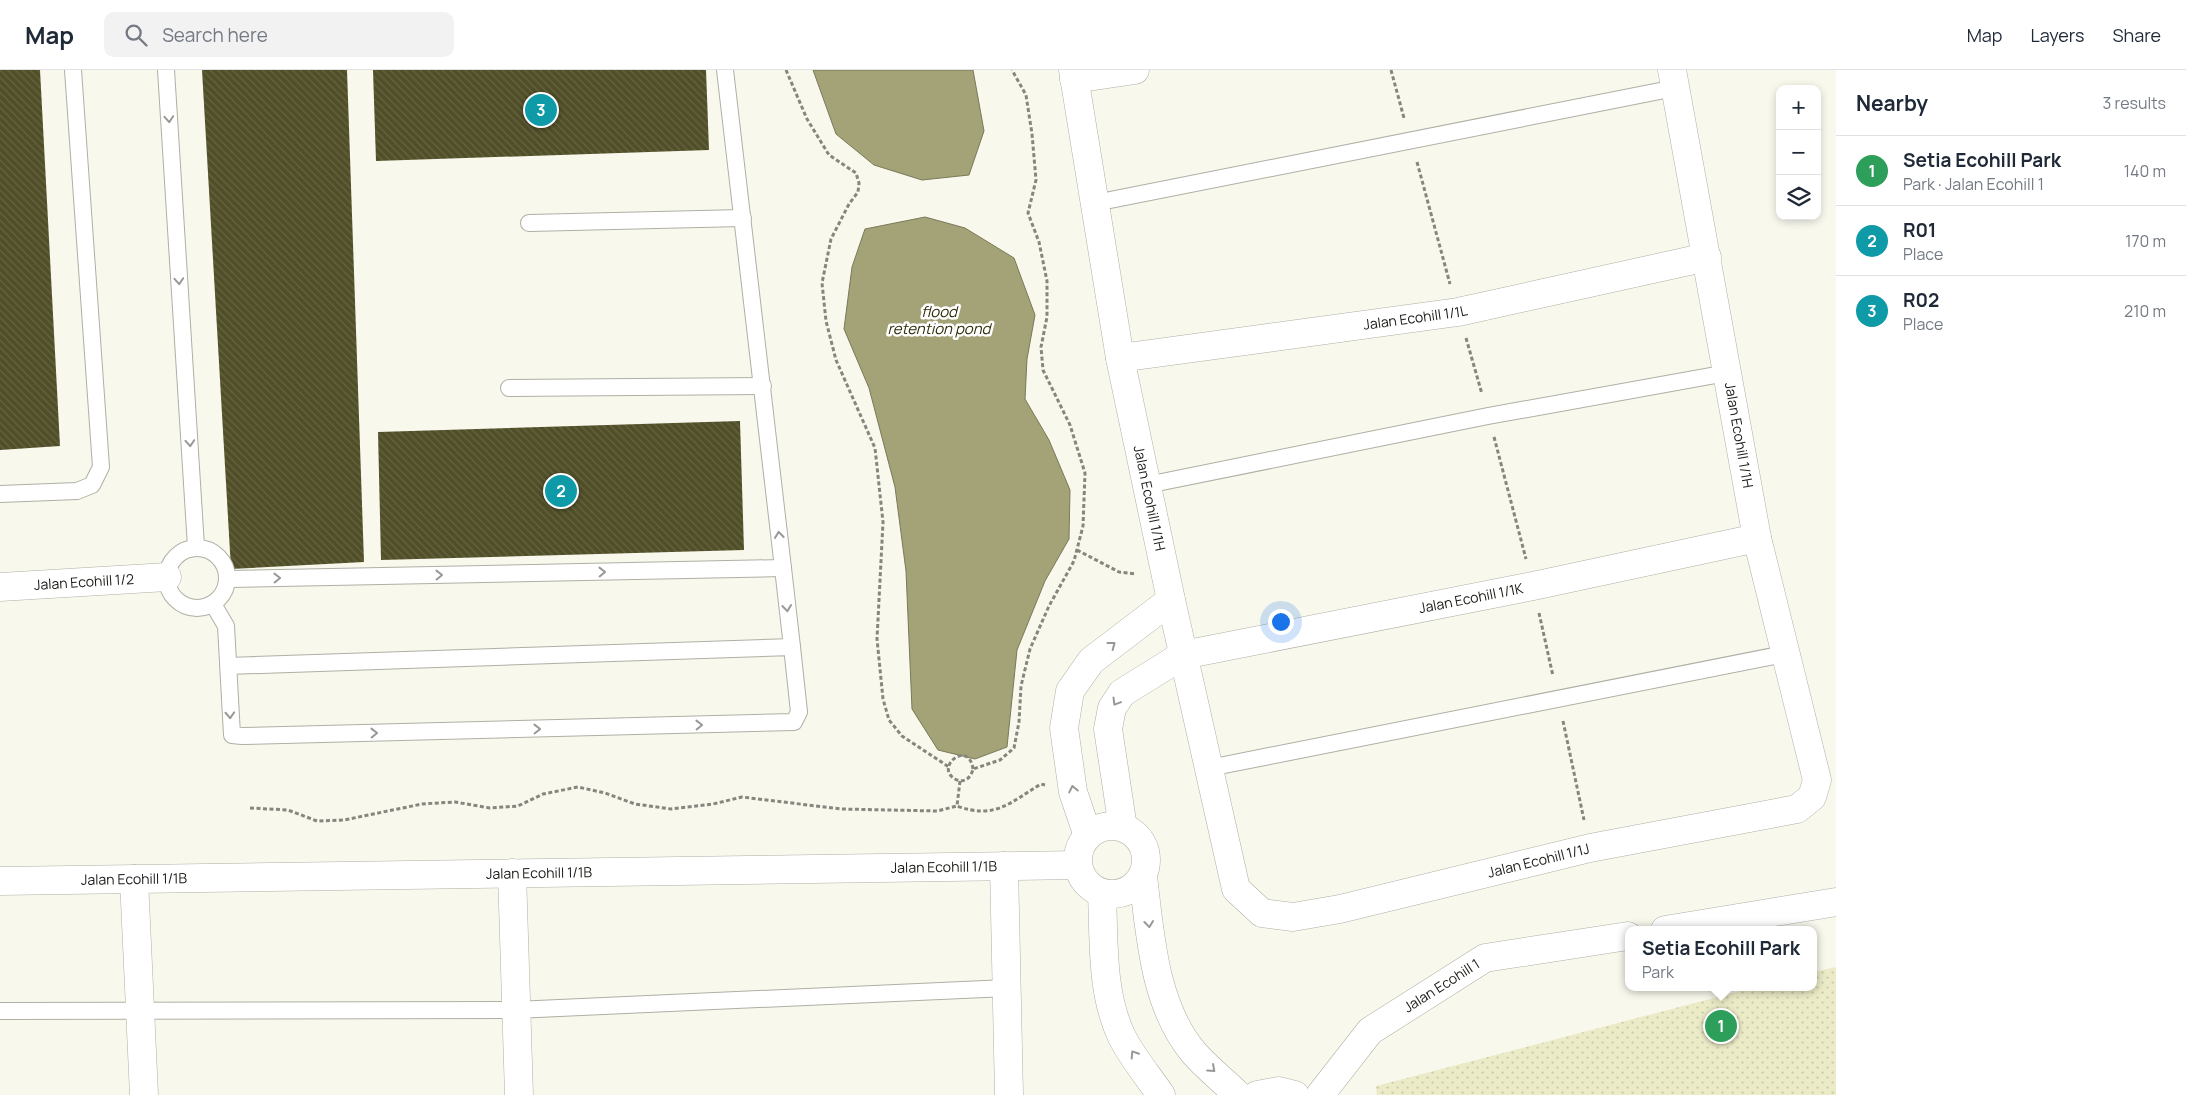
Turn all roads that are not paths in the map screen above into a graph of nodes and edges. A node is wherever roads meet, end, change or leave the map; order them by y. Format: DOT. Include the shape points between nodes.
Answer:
graph roads {
  1 [pos="73,70"];
  2 [pos="166,70"];
  3 [pos="725,70"];
  4 [pos="1135,70"];
  5 [pos="1074,75"];
  6 [pos="1674,79"];
  7 [pos="1095,203"];
  8 [pos="743,218"];
  9 [pos="528,223"];
  10 [pos="1707,257"];
  11 [pos="1120,358"];
  12 [pos="1728,373"];
  13 [pos="762,386"];
  14 [pos="509,388"];
  15 [pos="1147,485"];
  16 [pos="0,494"];
  17 [pos="1757,538"];
  18 [pos="196,547"];
  19 [pos="783,568"];
  20 [pos="167,577"];
  21 [pos="228,579"];
  22 [pos="0,587"];
  23 [pos="1169,589"];
  24 [pos="213,604"];
  25 [pos="792,646"];
  26 [pos="1784,654"];
  27 [pos="1183,655"];
  28 [pos="228,666"];
  29 [pos="1209,768"];
  30 [pos="1812,797"];
  31 [pos="1123,828"];
  32 [pos="1088,836"];
  33 [pos="1004,866"];
  34 [pos="1078,866"];
  35 [pos="512,873"];
  36 [pos="1143,876"];
  37 [pos="134,879"];
  38 [pos="0,881"];
  39 [pos="1102,893"];
  40 [pos="1836,902"];
  41 [pos="1262,913"];
  42 [pos="1689,926"];
  43 [pos="1625,936"];
  44 [pos="1007,988"];
  45 [pos="515,1010"];
  46 [pos="0,1011"];
  47 [pos="141,1012"];
  48 [pos="144,1095"];
  49 [pos="519,1095"];
  50 [pos="1009,1095"];
  51 [pos="1160,1095"];
  52 [pos="1238,1095"];
  53 [pos="1257,1095"];
  54 [pos="1295,1095"];
  55 [pos="1320,1095"];
  1 -- 16 [label="lane" via="101,467 92,485 77,491"];
  2 -- 18 [label="lane, one-way"];
  3 -- 8 [label="lane"];
  4 -- 5 [label="street"];
  5 -- 7 [label="street, Jalan Ecohill 1/1H"];
  6 -- 7 [label="lane" via="1411,142"];
  6 -- 10 [label="street, Jalan Ecohill 1/1H"];
  7 -- 11 [label="street, Jalan Ecohill 1/1H"];
  8 -- 9 [label="lane"];
  8 -- 13 [label="lane"];
  10 -- 11 [label="street, Jalan Ecohill 1/1L" via="1458,312"];
  10 -- 12 [label="street, Jalan Ecohill 1/1H"];
  11 -- 15 [label="street, Jalan Ecohill 1/1H"];
  12 -- 15 [label="lane" via="1488,416"];
  12 -- 17 [label="street, Jalan Ecohill 1/1H"];
  13 -- 14 [label="lane"];
  19 -- 13 [label="lane, one-way"];
  15 -- 23 [label="street, Jalan Ecohill 1/1H"];
  17 -- 26 [label="street, Jalan Ecohill 1/1H"];
  17 -- 27 [label="street, Jalan Ecohill 1/1K"];
  18 -- 20 [label="lane" via="179,553"];
  18 -- 21 [label="lane" via="219,556 227,569"];
  21 -- 19 [label="lane, one-way"];
  19 -- 25 [label="lane, one-way"];
  20 -- 22 [label="street, Jalan Ecohill 1/2"];
  20 -- 24 [label="lane" via="171,592 182,604 202,608"];
  21 -- 24 [label="lane" via="220,598"];
  23 -- 27 [label="street, Jalan Ecohill 1/1H"];
  32 -- 23 [label="street, one-way" via="1073,792 1064,728 1070,691 1090,661"];
  24 -- 28 [label="lane" via="226,626"];
  25 -- 28 [label="lane"];
  28 -- 25 [label="lane, one-way" via="232,735 242,736 794,722 799,712"];
  26 -- 29 [label="lane"];
  26 -- 30 [label="street, Jalan Ecohill 1/1H" via="1817,780"];
  27 -- 29 [label="street, Jalan Ecohill 1/1H"];
  27 -- 31 [label="street, one-way" via="1122,693 1112,708 1108,729"];
  29 -- 41 [label="street, Jalan Ecohill 1/1H" via="1236,889"];
  30 -- 41 [label="street, Jalan Ecohill 1/1J" via="1796,809 1590,848 1340,909 1293,917"];
  31 -- 32 [label="street" via="1103,827"];
  31 -- 36 [label="street" via="1133,833 1146,853"];
  32 -- 34 [label="street" via="1080,851"];
  33 -- 34 [label="street, Jalan Ecohill 1/1B"];
  33 -- 35 [label="street, Jalan Ecohill 1/1B"];
  33 -- 44 [label="street"];
  34 -- 39 [label="street" via="1083,879"];
  35 -- 37 [label="street, Jalan Ecohill 1/1B"];
  35 -- 45 [label="street"];
  36 -- 39 [label="street" via="1126,892"];
  36 -- 52 [label="street, one-way" via="1153,960 1172,1020 1194,1054"];
  37 -- 38 [label="street, Jalan Ecohill 1/1B"];
  37 -- 47 [label="street"];
  51 -- 39 [label="street, one-way" via="1122,1037 1110,1001 1104,960"];
  40 -- 42 [label="street"];
  43 -- 55 [label="street, Jalan Ecohill 1" via="1485,958 1370,1031"];
  44 -- 45 [label="lane"];
  44 -- 50 [label="street"];
  45 -- 47 [label="lane"];
  45 -- 49 [label="street"];
  46 -- 47 [label="lane"];
  47 -- 48 [label="street"];
  53 -- 54 [label="street" via="1279,1091"];
}
